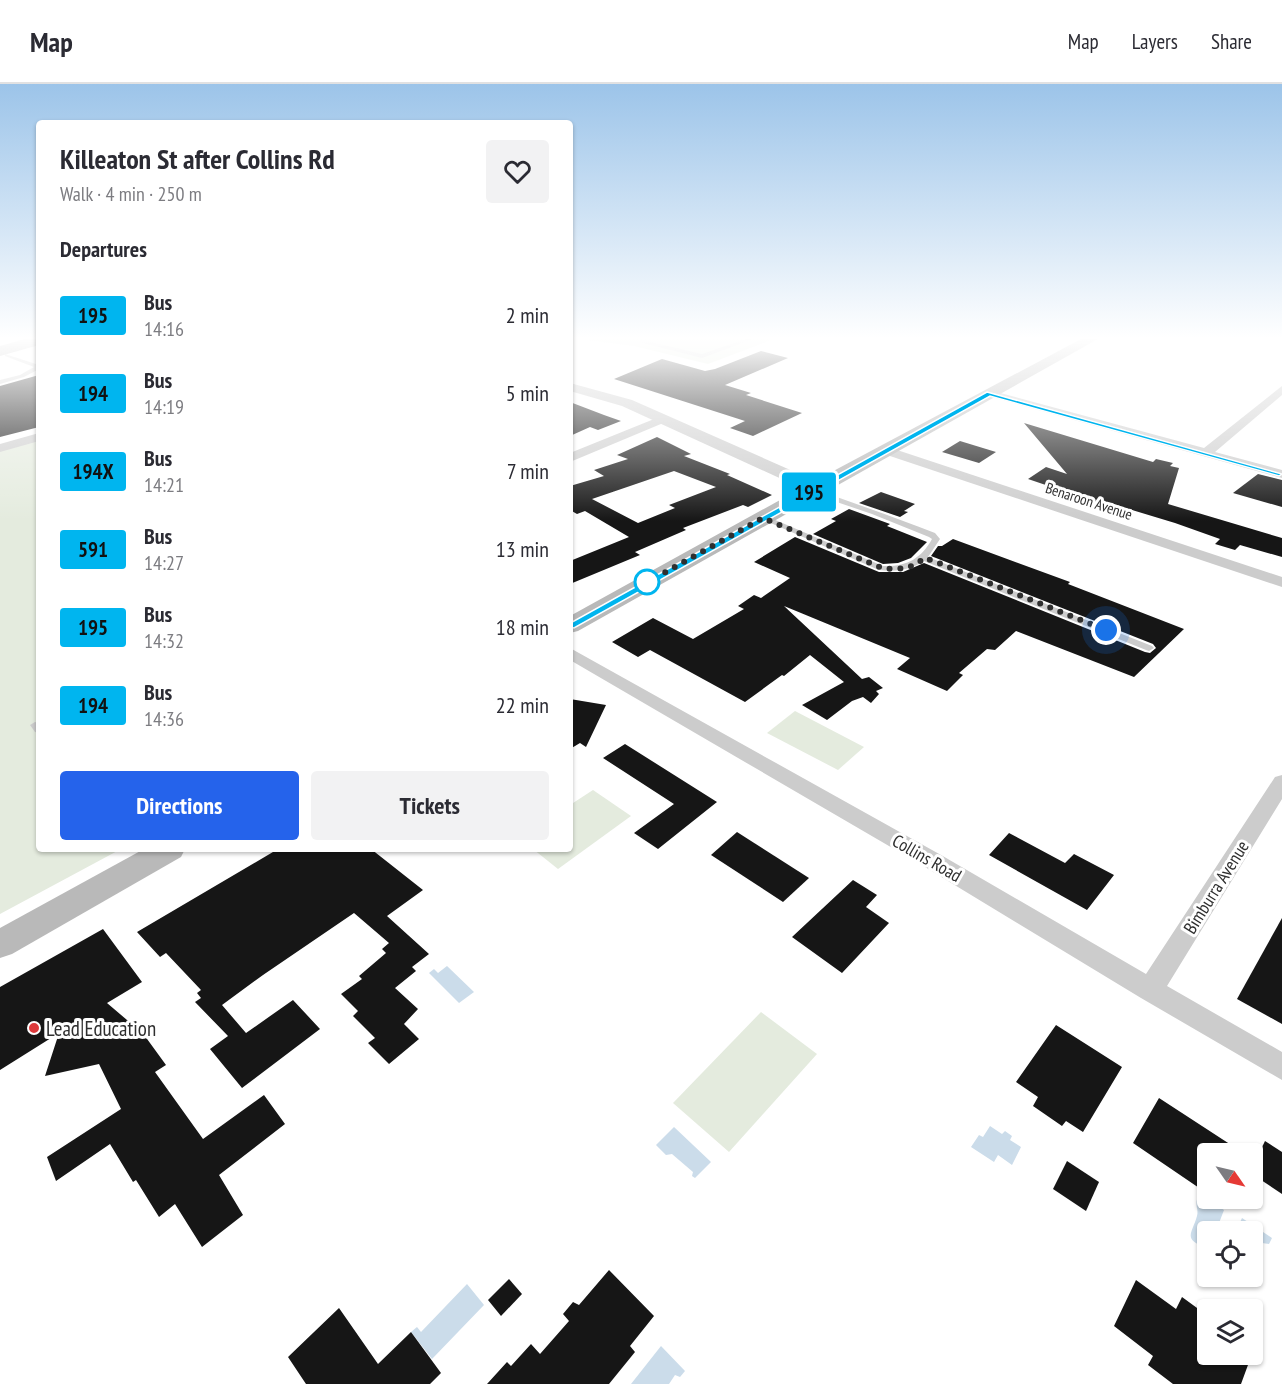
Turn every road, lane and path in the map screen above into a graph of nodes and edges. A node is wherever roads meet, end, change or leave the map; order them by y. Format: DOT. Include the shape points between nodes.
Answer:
graph roads {
  1 [pos="615,400"];
  2 [pos="977,400"];
  3 [pos="1013,400"];
  4 [pos="1269,400"];
  5 [pos="664,419"];
  6 [pos="36,438"];
  7 [pos="0,448"];
  8 [pos="885,450"];
  9 [pos="1206,453"];
  10 [pos="573,457"];
  11 [pos="1282,474"];
  12 [pos="788,475"];
  13 [pos="836,477"];
  14 [pos="816,488"];
  15 [pos="763,518"];
  16 [pos="924,558"];
  17 [pos="1282,582"];
  18 [pos="573,624"];
  19 [pos="1149,648"];
  20 [pos="573,654"];
  21 [pos="1282,782"];
  22 [pos="160,852"];
  23 [pos="0,944"];
  24 [pos="1150,990"];
  25 [pos="1282,1067"];
  1 -- 5 [label="street"];
  2 -- 8 [label="main road"];
  3 -- 9 [label="street"];
  4 -- 9 [label="street"];
  5 -- 10 [label="street"];
  5 -- 12 [label="street"];
  6 -- 7 [label="street"];
  8 -- 13 [label="main road"];
  8 -- 17 [label="street, Benaroon Avenue"];
  9 -- 11 [label="street"];
  12 -- 13 [label="street"];
  12 -- 14 [label="street"];
  13 -- 14 [label="main road"];
  14 -- 15 [label="main road"];
  14 -- 16 [label="lane" via="934,537"];
  15 -- 16 [label="lane" via="882,568 906,568"];
  15 -- 18 [label="main road"];
  16 -- 19 [label="lane"];
  20 -- 24 [label="street, Collins Road"];
  21 -- 24 [label="street, Bimburra Avenue"];
  22 -- 23 [label="main road"];
  24 -- 25 [label="street, Collins Road"];
}
